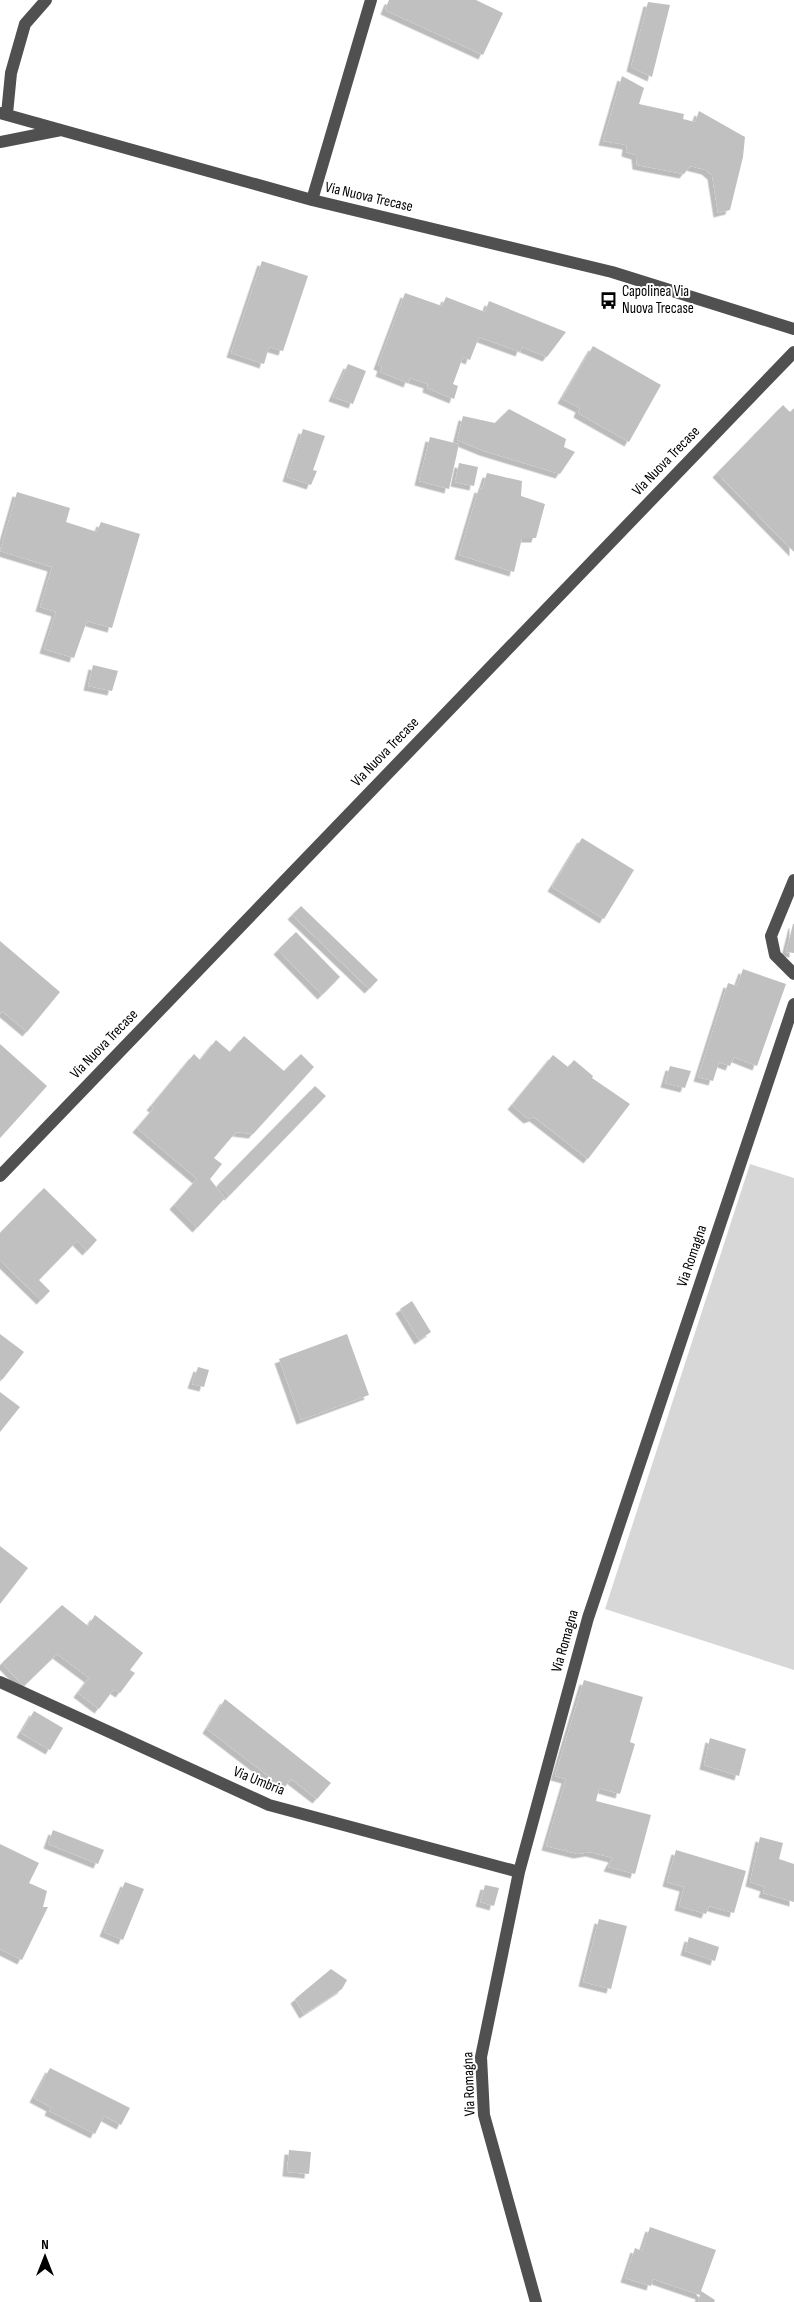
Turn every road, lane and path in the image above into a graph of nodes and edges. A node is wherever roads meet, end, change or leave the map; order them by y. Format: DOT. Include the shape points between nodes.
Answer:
graph roads {
  1 [pos="46,0"];
  2 [pos="371,0"];
  3 [pos="3,113"];
  4 [pos="66,130"];
  5 [pos="0,142"];
  6 [pos="312,200"];
  7 [pos="794,329"];
  8 [pos="794,352"];
  9 [pos="794,880"];
  10 [pos="794,974"];
  11 [pos="794,1004"];
  12 [pos="0,1176"];
  13 [pos="0,1682"];
  14 [pos="519,1872"];
  15 [pos="536,2302"];
  1 -- 3 [label="street" via="25,24"];
  2 -- 6 [label="street, Via Nuova Trecase"];
  3 -- 4 [label="street, Via Nuova Trecase"];
  4 -- 5 [label="street"];
  4 -- 6 [label="street, Via Nuova Trecase"];
  6 -- 7 [label="street, Via Nuova Trecase" via="612,272"];
  8 -- 12 [label="street, Via Nuova Trecase"];
  9 -- 10 [label="street" via="771,936 775,956"];
  11 -- 14 [label="street, Via Romagna" via="588,1618"];
  13 -- 14 [label="street, Via Umbria" via="269,1805"];
  14 -- 15 [label="street, Via Romagna" via="481,2057 484,2115"];
}
